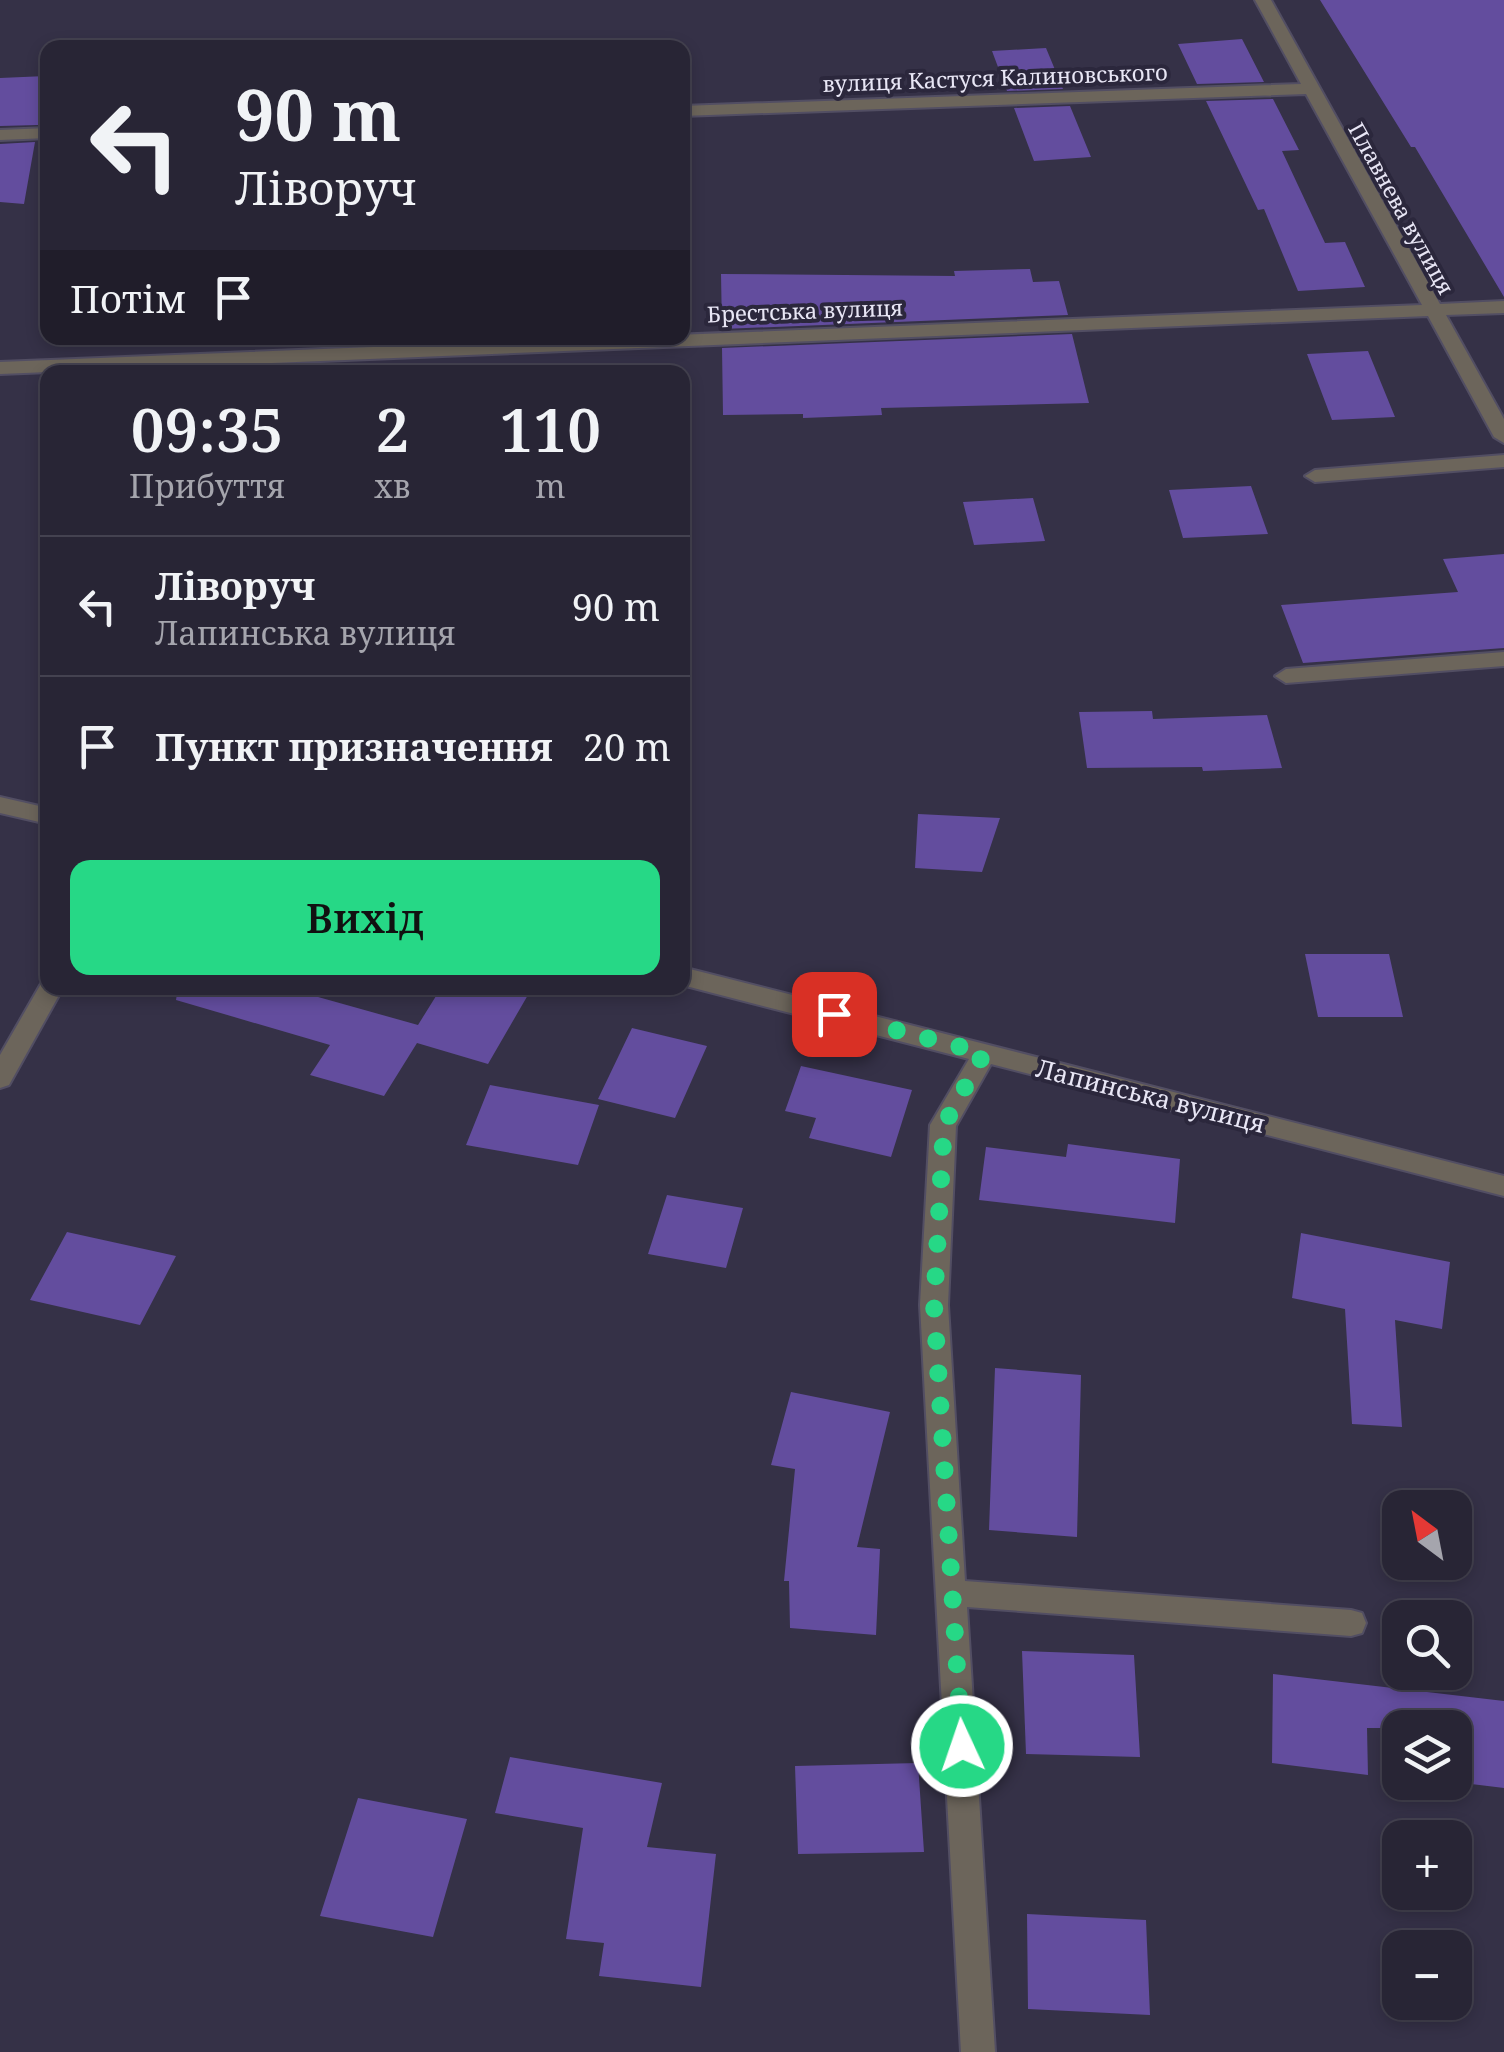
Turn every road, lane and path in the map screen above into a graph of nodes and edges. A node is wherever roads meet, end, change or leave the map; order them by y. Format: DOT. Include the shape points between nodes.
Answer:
graph roads {
  1 [pos="1263,0"];
  2 [pos="1310,89"];
  3 [pos="690,111"];
  4 [pos="40,134"];
  5 [pos="0,135"];
  6 [pos="1504,307"];
  7 [pos="1433,309"];
  8 [pos="690,340"];
  9 [pos="559,345"];
  10 [pos="73,365"];
  11 [pos="40,366"];
  12 [pos="0,368"];
  13 [pos="1504,436"];
  14 [pos="1504,461"];
  15 [pos="1315,476"];
  16 [pos="1504,659"];
  17 [pos="1286,676"];
  18 [pos="0,805"];
  19 [pos="40,814"];
  20 [pos="690,978"];
  21 [pos="47,995"];
  22 [pos="984,1053"];
  23 [pos="0,1078"];
  24 [pos="1504,1186"];
  25 [pos="954,1592"];
  26 [pos="1351,1623"];
  27 [pos="978,2052"];
  1 -- 2 [label="street, Плавнева вулиця"];
  2 -- 3 [label="street, вулиця Кастуся Калиновського"];
  2 -- 7 [label="street, Плавнева вулиця"];
  4 -- 5 [label="street"];
  6 -- 7 [label="street, Брестська вулиця"];
  7 -- 8 [label="street, Брестська вулиця"];
  7 -- 13 [label="street, Плавнева вулиця"];
  9 -- 10 [label="street, Брестська вулиця"];
  11 -- 12 [label="street, Брестська вулиця"];
  14 -- 15 [label="street"];
  16 -- 17 [label="street"];
  18 -- 19 [label="street"];
  20 -- 22 [label="street, Лапинська вулиця"];
  21 -- 23 [label="street"];
  22 -- 24 [label="street, Лапинська вулиця"];
  22 -- 25 [label="street" via="944,1125 934,1305"];
  25 -- 26 [label="street"];
  25 -- 27 [label="street"];
}
